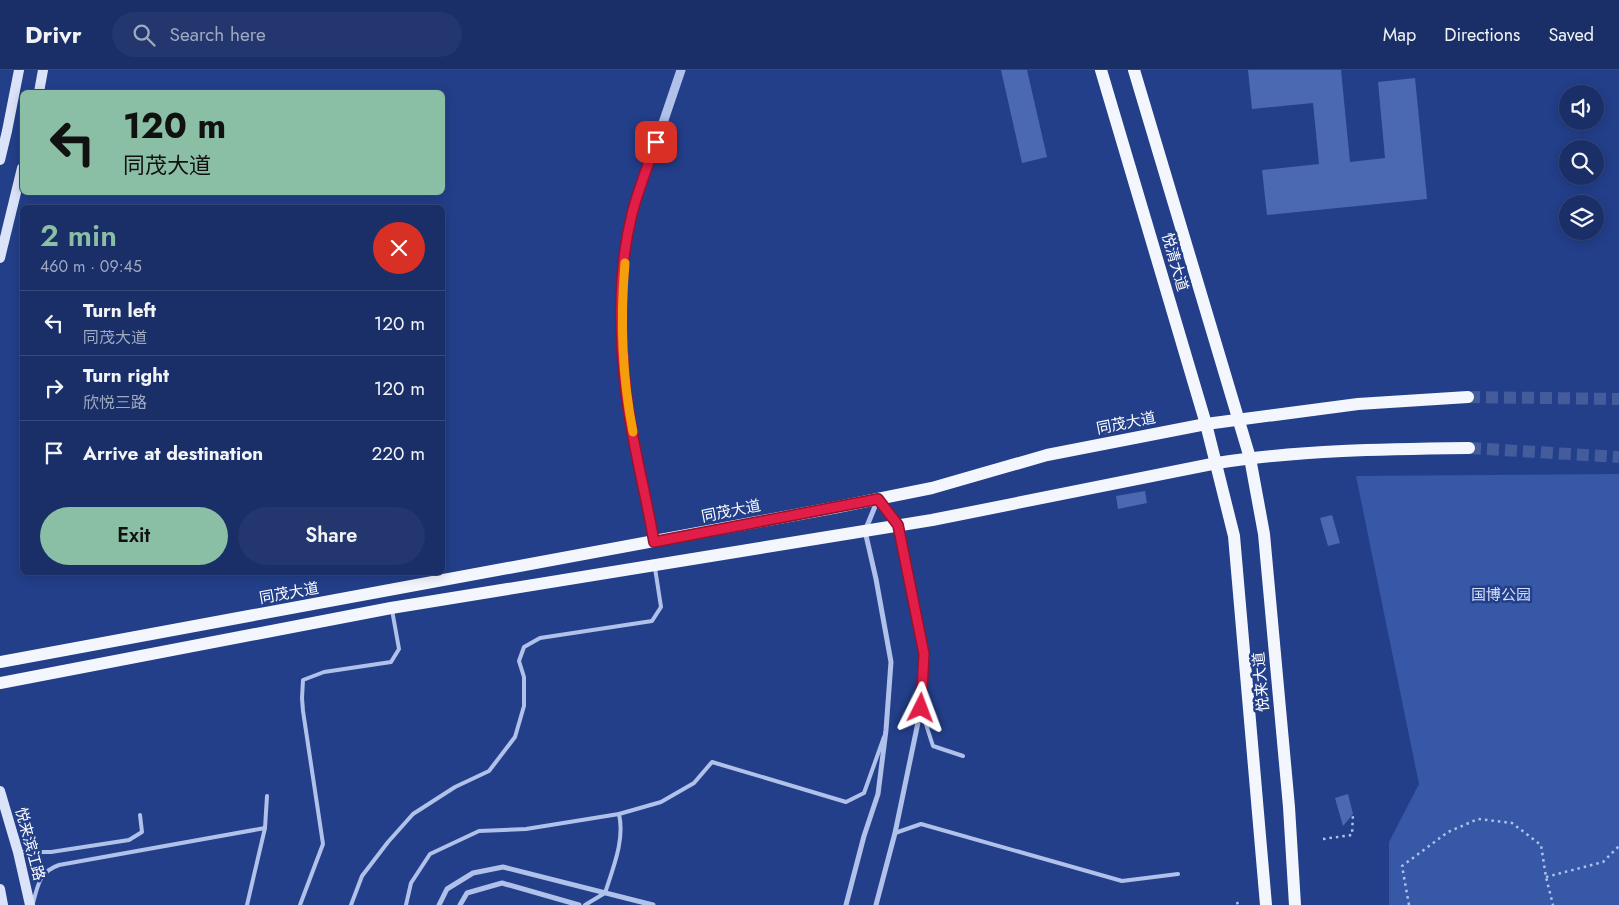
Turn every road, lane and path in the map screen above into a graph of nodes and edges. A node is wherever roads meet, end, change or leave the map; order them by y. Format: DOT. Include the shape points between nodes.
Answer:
graph roads {
  1 [pos="19,70"];
  2 [pos="43,70"];
  3 [pos="681,70"];
  4 [pos="1101,70"];
  5 [pos="1135,70"];
  6 [pos="39,90"];
  7 [pos="0,160"];
  8 [pos="20,176"];
  9 [pos="0,258"];
  10 [pos="1468,397"];
  11 [pos="1238,419"];
  12 [pos="1206,424"];
  13 [pos="1469,448"];
  14 [pos="1250,458"];
  15 [pos="1216,463"];
  16 [pos="878,499"];
  17 [pos="898,525"];
  18 [pos="865,531"];
  19 [pos="654,542"];
  20 [pos="655,565"];
  21 [pos="391,608"];
  22 [pos="0,662"];
  23 [pos="0,683"];
  24 [pos="921,708"];
  25 [pos="886,730"];
  26 [pos="963,756"];
  27 [pos="0,792"];
  28 [pos="267,796"];
  29 [pos="619,814"];
  30 [pos="1353,814"];
  31 [pos="140,815"];
  32 [pos="265,828"];
  33 [pos="895,833"];
  34 [pos="1323,839"];
  35 [pos="1619,846"];
  36 [pos="18,852"];
  37 [pos="1178,874"];
  38 [pos="1546,877"];
  39 [pos="0,889"];
  40 [pos="605,893"];
  41 [pos="4,905"];
  42 [pos="31,905"];
  43 [pos="248,905"];
  44 [pos="300,905"];
  45 [pos="351,905"];
  46 [pos="406,905"];
  47 [pos="439,905"];
  48 [pos="460,905"];
  49 [pos="579,905"];
  50 [pos="584,905"];
  51 [pos="653,905"];
  52 [pos="846,905"];
  53 [pos="876,905"];
  54 [pos="1266,905"];
  55 [pos="1295,905"];
  56 [pos="1409,905"];
  57 [pos="1553,905"];
  1 -- 7 [label="main road"];
  2 -- 6 [label="main road"];
  3 -- 19 [label="street" via="632,214 622,296 627,400"];
  4 -- 12 [label="main road, 悦清大道"];
  5 -- 11 [label="main road, 悦清大道"];
  8 -- 9 [label="main road"];
  10 -- 11 [label="main road, 同茂大道" via="1358,404"];
  11 -- 12 [label="main road, 同茂大道"];
  11 -- 14 [label="main road, 悦清大道"];
  12 -- 15 [label="main road, 悦清大道"];
  12 -- 16 [label="main road, 同茂大道" via="1047,455 932,488"];
  13 -- 14 [label="main road" via="1364,449"];
  14 -- 15 [label="main road"];
  14 -- 55 [label="main road, 悦来大道" via="1264,534"];
  15 -- 17 [label="main road"];
  15 -- 54 [label="main road, 悦来大道" via="1234,536"];
  16 -- 17 [label="street"];
  16 -- 18 [label="street"];
  16 -- 19 [label="main road, 同茂大道"];
  17 -- 18 [label="main road"];
  17 -- 24 [label="street" via="924,654"];
  18 -- 20 [label="main road"];
  18 -- 25 [label="street" via="891,662"];
  19 -- 22 [label="main road, 同茂大道"];
  20 -- 21 [label="main road"];
  20 -- 45 [label="lane" via="661,607 652,621 540,638 524,647 519,661 524,677 524,706 515,737 489,771 455,787 413,814 362,876"];
  21 -- 23 [label="main road"];
  21 -- 44 [label="lane" via="399,649 391,662 324,672 303,680 303,712 323,844"];
  24 -- 26 [label="lane" via="933,746"];
  24 -- 33 [label="street"];
  25 -- 29 [label="lane" via="864,794 846,802 712,762 694,783 661,802"];
  25 -- 52 [label="street" via="878,794"];
  27 -- 36 [label="main road, 悦来滨江路"];
  28 -- 32 [label="lane"];
  29 -- 40 [label="lane" via="622,828"];
  29 -- 46 [label="lane" via="526,829 478,831 430,854 411,883"];
  30 -- 34 [label="path" via="1352,835"];
  31 -- 36 [label="lane" via="142,832 129,840 51,852"];
  32 -- 42 [label="lane" via="49,868 38,884"];
  32 -- 43 [label="lane"];
  33 -- 37 [label="lane" via="921,824 1122,881"];
  33 -- 53 [label="street"];
  35 -- 38 [label="path" via="1603,862"];
  36 -- 42 [label="main road, 悦来滨江路"];
  38 -- 56 [label="path" via="1542,845 1512,823 1478,819 1448,832 1402,866"];
  38 -- 57 [label="path"];
  39 -- 41 [label="main road"];
  40 -- 47 [label="street" via="503,867 473,873 447,889"];
  40 -- 50 [label="lane"];
  40 -- 51 [label="street"];
  48 -- 49 [label="street" via="467,893 502,884"];
}
